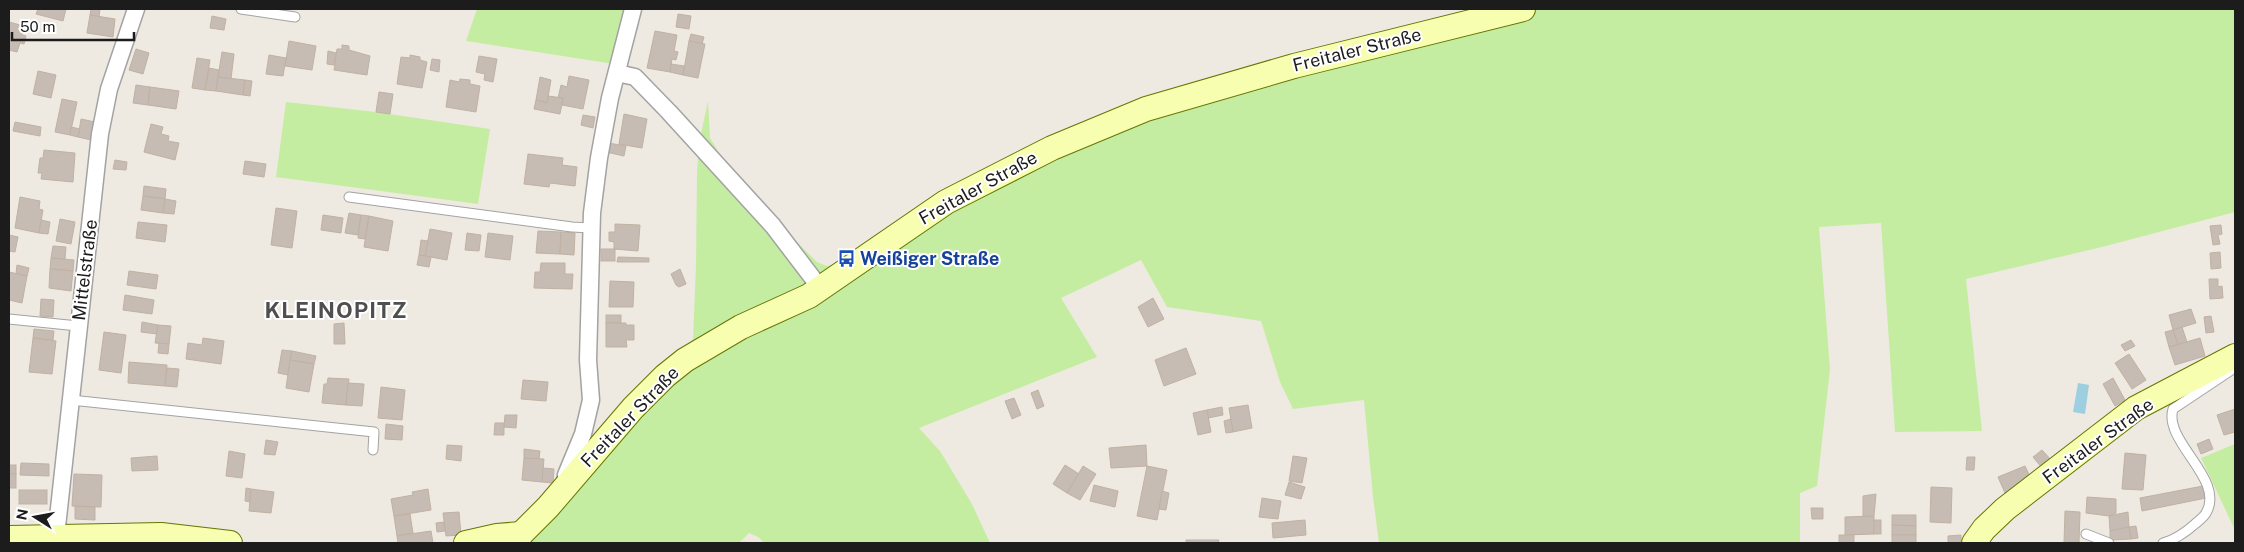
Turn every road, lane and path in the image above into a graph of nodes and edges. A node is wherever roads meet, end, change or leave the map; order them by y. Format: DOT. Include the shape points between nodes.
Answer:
graph roads {
  1 [pos="136,9"];
  2 [pos="241,9"];
  3 [pos="633,9"];
  4 [pos="1523,9"];
  5 [pos="295,17"];
  6 [pos="617,73"];
  7 [pos="349,197"];
  8 [pos="591,228"];
  9 [pos="821,288"];
  10 [pos="9,320"];
  11 [pos="78,326"];
  12 [pos="2235,356"];
  13 [pos="2235,365"];
  14 [pos="71,400"];
  15 [pos="373,450"];
  16 [pos="570,479"];
  17 [pos="2086,534"];
  18 [pos="56,536"];
  19 [pos="9,538"];
  20 [pos="519,539"];
  21 [pos="230,543"];
  22 [pos="466,543"];
  23 [pos="1974,543"];
  24 [pos="2109,543"];
  25 [pos="2162,543"];
  1 -- 11 [label="street, Mittelstraße" via="106,103"];
  2 -- 5 [label="lane"];
  3 -- 6 [label="street"];
  4 -- 9 [label="street, Freitaler Straße" via="1294,66 1146,109 1107,124 946,202"];
  6 -- 8 [label="street" via="599,158"];
  6 -- 9 [label="street" via="635,77 669,112 773,226"];
  7 -- 8 [label="lane"];
  8 -- 16 [label="street" via="588,360 591,400 583,434 566,475"];
  9 -- 16 [label="street, Freitaler Straße" via="741,327 684,360 633,408"];
  10 -- 11 [label="lane"];
  11 -- 14 [label="street, Mittelstraße"];
  12 -- 23 [label="street, Freitaler Straße" via="2136,408 2005,509"];
  13 -- 25 [label="lane" via="2173,409 2174,430 2202,475 2210,498 2206,514 2189,529"];
  14 -- 15 [label="lane" via="374,432"];
  14 -- 18 [label="street, Mittelstraße"];
  16 -- 20 [label="street, Freitaler Straße"];
  17 -- 24 [label="lane"];
  18 -- 19 [label="street"];
  18 -- 21 [label="street" via="161,535"];
  20 -- 22 [label="street, Freitaler Straße" via="497,536"];
}
